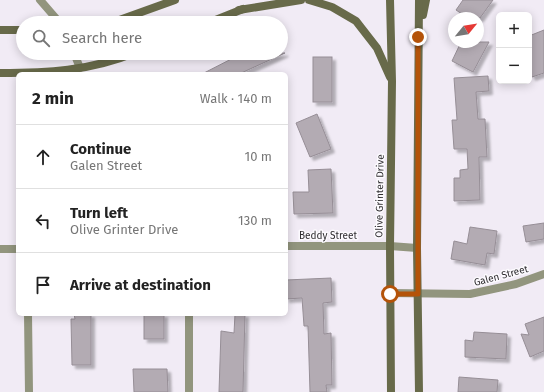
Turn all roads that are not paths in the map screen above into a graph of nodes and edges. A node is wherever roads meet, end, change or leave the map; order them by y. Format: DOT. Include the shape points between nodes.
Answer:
graph roads {
  1 [pos="40,0"];
  2 [pos="175,0"];
  3 [pos="266,0"];
  4 [pos="302,0"];
  5 [pos="309,0"];
  6 [pos="390,0"];
  7 [pos="419,0"];
  8 [pos="426,0"];
  9 [pos="239,10"];
  10 [pos="54,16"];
  11 [pos="130,16"];
  12 [pos="225,16"];
  13 [pos="0,30"];
  14 [pos="16,30"];
  15 [pos="418,37"];
  16 [pos="77,60"];
  17 [pos="116,60"];
  18 [pos="80,68"];
  19 [pos="51,72"];
  20 [pos="0,73"];
  21 [pos="16,73"];
  22 [pos="392,81"];
  23 [pos="288,246"];
  24 [pos="390,246"];
  25 [pos="418,248"];
  26 [pos="0,249"];
  27 [pos="16,249"];
  28 [pos="544,274"];
  29 [pos="390,294"];
  30 [pos="418,294"];
  31 [pos="28,316"];
  32 [pos="189,316"];
  33 [pos="30,392"];
  34 [pos="189,392"];
  35 [pos="391,392"];
  36 [pos="419,392"];
  1 -- 10 [label="street"];
  2 -- 11 [label="street"];
  3 -- 9 [label="street"];
  4 -- 9 [label="street"];
  5 -- 22 [label="street" via="332,7 356,21 377,48"];
  6 -- 22 [label="street, Olive Grinter Drive"];
  7 -- 15 [label="street"];
  8 -- 15 [label="street"];
  9 -- 12 [label="street"];
  13 -- 14 [label="street"];
  15 -- 25 [label="street"];
  16 -- 18 [label="street"];
  17 -- 18 [label="street"];
  18 -- 19 [label="street"];
  20 -- 21 [label="street"];
  22 -- 24 [label="street, Olive Grinter Drive"];
  23 -- 24 [label="street, Beddy Street"];
  24 -- 25 [label="street, Beddy Street"];
  24 -- 29 [label="street, Olive Grinter Drive"];
  25 -- 30 [label="street"];
  26 -- 27 [label="street"];
  28 -- 30 [label="street, Galen Street" via="516,284 470,294"];
  29 -- 30 [label="street, Galen Street"];
  29 -- 35 [label="street, Olive Grinter Drive"];
  30 -- 36 [label="street"];
  31 -- 33 [label="street"];
  32 -- 34 [label="street"];
}
